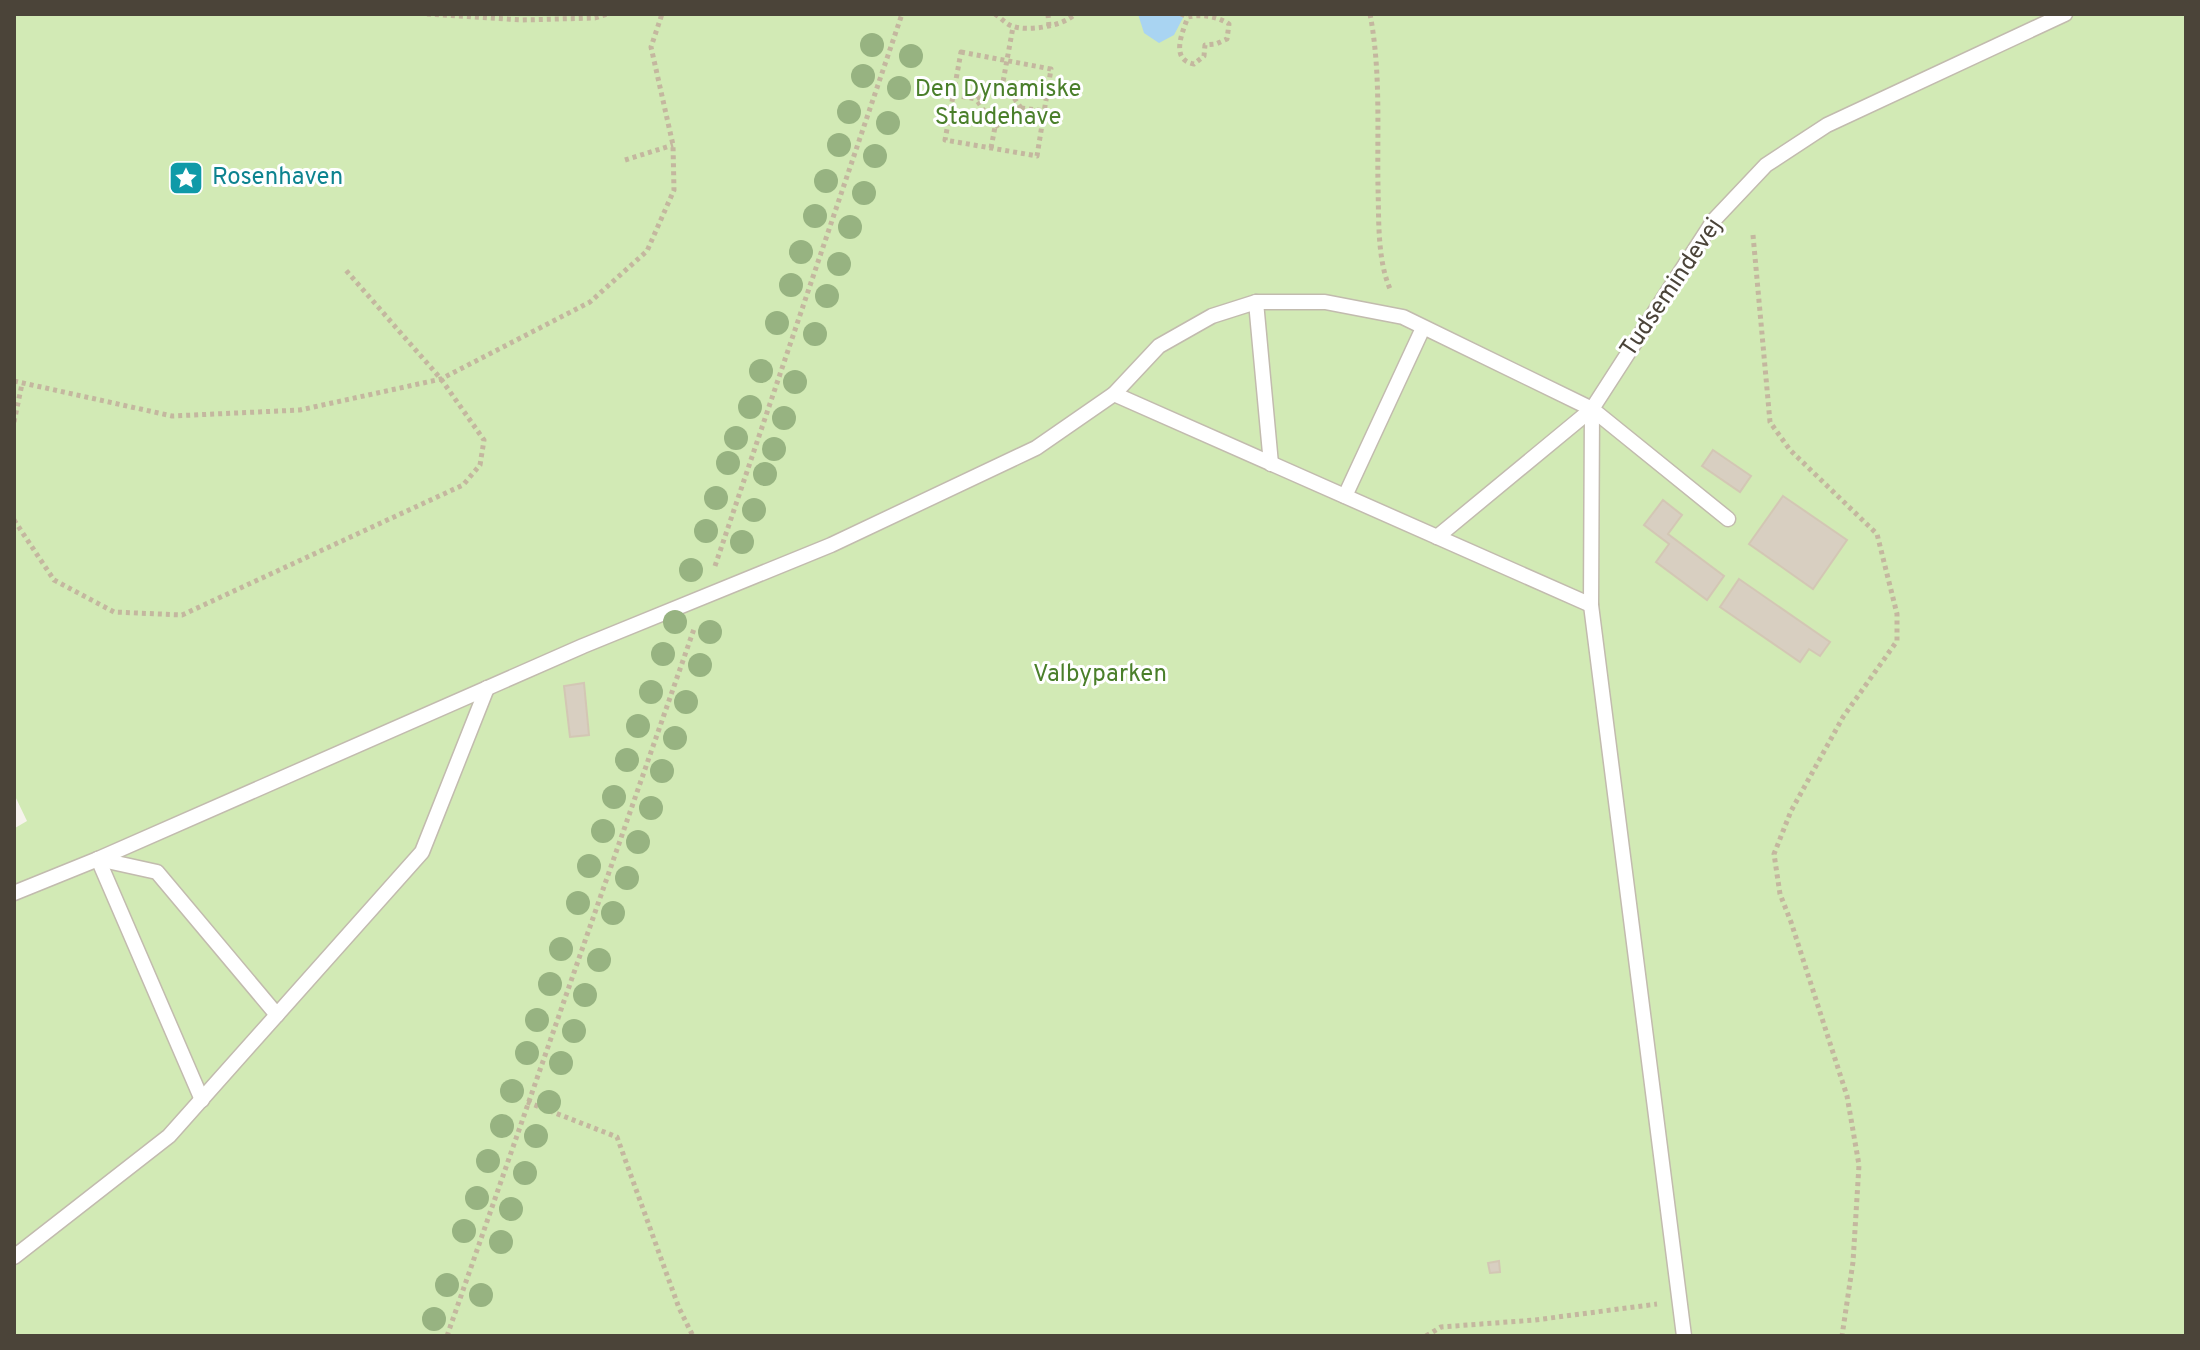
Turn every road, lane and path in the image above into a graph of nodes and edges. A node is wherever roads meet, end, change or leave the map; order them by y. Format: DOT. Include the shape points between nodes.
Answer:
graph roads {
  1 [pos="427,14"];
  2 [pos="607,14"];
  3 [pos="662,14"];
  4 [pos="902,14"];
  5 [pos="995,14"];
  6 [pos="1048,14"];
  7 [pos="1075,14"];
  8 [pos="1370,14"];
  9 [pos="2065,14"];
  10 [pos="1184,16"];
  11 [pos="1013,27"];
  12 [pos="1049,27"];
  13 [pos="1007,61"];
  14 [pos="1003,82"];
  15 [pos="953,95"];
  16 [pos="976,99"];
  17 [pos="1021,108"];
  18 [pos="1044,111"];
  19 [pos="995,127"];
  20 [pos="673,145"];
  21 [pos="991,148"];
  22 [pos="625,160"];
  23 [pos="1753,235"];
  24 [pos="344,268"];
  25 [pos="1256,302"];
  26 [pos="1403,317"];
  27 [pos="1423,328"];
  28 [pos="441,379"];
  29 [pos="14,381"];
  30 [pos="22,384"];
  31 [pos="1114,394"];
  32 [pos="1592,409"];
  33 [pos="14,422"];
  34 [pos="1271,464"];
  35 [pos="1345,496"];
  36 [pos="1728,519"];
  37 [pos="14,520"];
  38 [pos="1437,537"];
  39 [pos="705,597"];
  40 [pos="1591,605"];
  41 [pos="487,688"];
  42 [pos="98,859"];
  43 [pos="14,893"];
  44 [pos="277,1015"];
  45 [pos="202,1100"];
  46 [pos="527,1102"];
  47 [pos="14,1257"];
  48 [pos="1679,1302"];
  49 [pos="447,1336"];
  50 [pos="693,1336"];
  51 [pos="1426,1336"];
  52 [pos="1684,1336"];
  53 [pos="1842,1336"];
  1 -- 2 [label="path" via="521,20"];
  3 -- 20 [label="path" via="651,47"];
  4 -- 39 [label="path"];
  5 -- 11 [label="path"];
  6 -- 12 [label="path"];
  7 -- 12 [label="path"];
  8 -- 26 [label="path" via="1377,69 1379,226 1386,280"];
  9 -- 32 [label="lane, Tudsemindevej" via="1827,125 1766,165 1714,220"];
  10 -- 10 [label="path" via="1180,55 1194,64 1204,56 1205,45 1227,39 1230,28 1219,18"];
  11 -- 12 [label="path"];
  11 -- 13 [label="path"];
  13 -- 14 [label="path"];
  13 -- 15 [label="path" via="961,52"];
  13 -- 18 [label="path" via="1051,69"];
  14 -- 16 [label="path"];
  14 -- 17 [label="path"];
  15 -- 16 [label="path"];
  15 -- 21 [label="path" via="945,140"];
  16 -- 19 [label="path"];
  17 -- 18 [label="path"];
  17 -- 19 [label="path"];
  18 -- 21 [label="path" via="1037,156"];
  19 -- 21 [label="path"];
  20 -- 22 [label="path"];
  20 -- 28 [label="path" via="674,190 647,251 590,302"];
  23 -- 53 [label="path" via="1770,422 1790,450 1877,534 1897,614 1897,641 1843,717 1791,811 1774,854 1780,894 1847,1096 1859,1165"];
  24 -- 28 [label="path"];
  25 -- 26 [label="lane" via="1325,302"];
  25 -- 31 [label="lane" via="1212,316 1159,346"];
  25 -- 34 [label="lane"];
  26 -- 27 [label="lane"];
  27 -- 32 [label="lane"];
  27 -- 35 [label="lane"];
  28 -- 30 [label="path" via="300,410 172,416"];
  28 -- 37 [label="path" via="484,440 480,465 463,485 182,615 114,612 54,580"];
  29 -- 30 [label="path"];
  30 -- 33 [label="path"];
  31 -- 34 [label="lane"];
  31 -- 39 [label="lane" via="1036,448 831,545"];
  32 -- 36 [label="lane"];
  32 -- 38 [label="lane, Tudsemindevej"];
  32 -- 40 [label="lane"];
  34 -- 35 [label="lane"];
  35 -- 38 [label="lane"];
  38 -- 40 [label="lane"];
  39 -- 41 [label="lane"];
  39 -- 46 [label="path"];
  40 -- 48 [label="lane"];
  41 -- 42 [label="lane"];
  41 -- 44 [label="lane" via="422,852"];
  42 -- 43 [label="lane"];
  42 -- 44 [label="lane" via="157,872"];
  42 -- 45 [label="lane"];
  44 -- 45 [label="lane"];
  45 -- 47 [label="lane" via="169,1136"];
  46 -- 49 [label="path"];
  46 -- 50 [label="path" via="617,1137"];
  48 -- 51 [label="path" via="1441,1327"];
  48 -- 52 [label="lane"];
}
